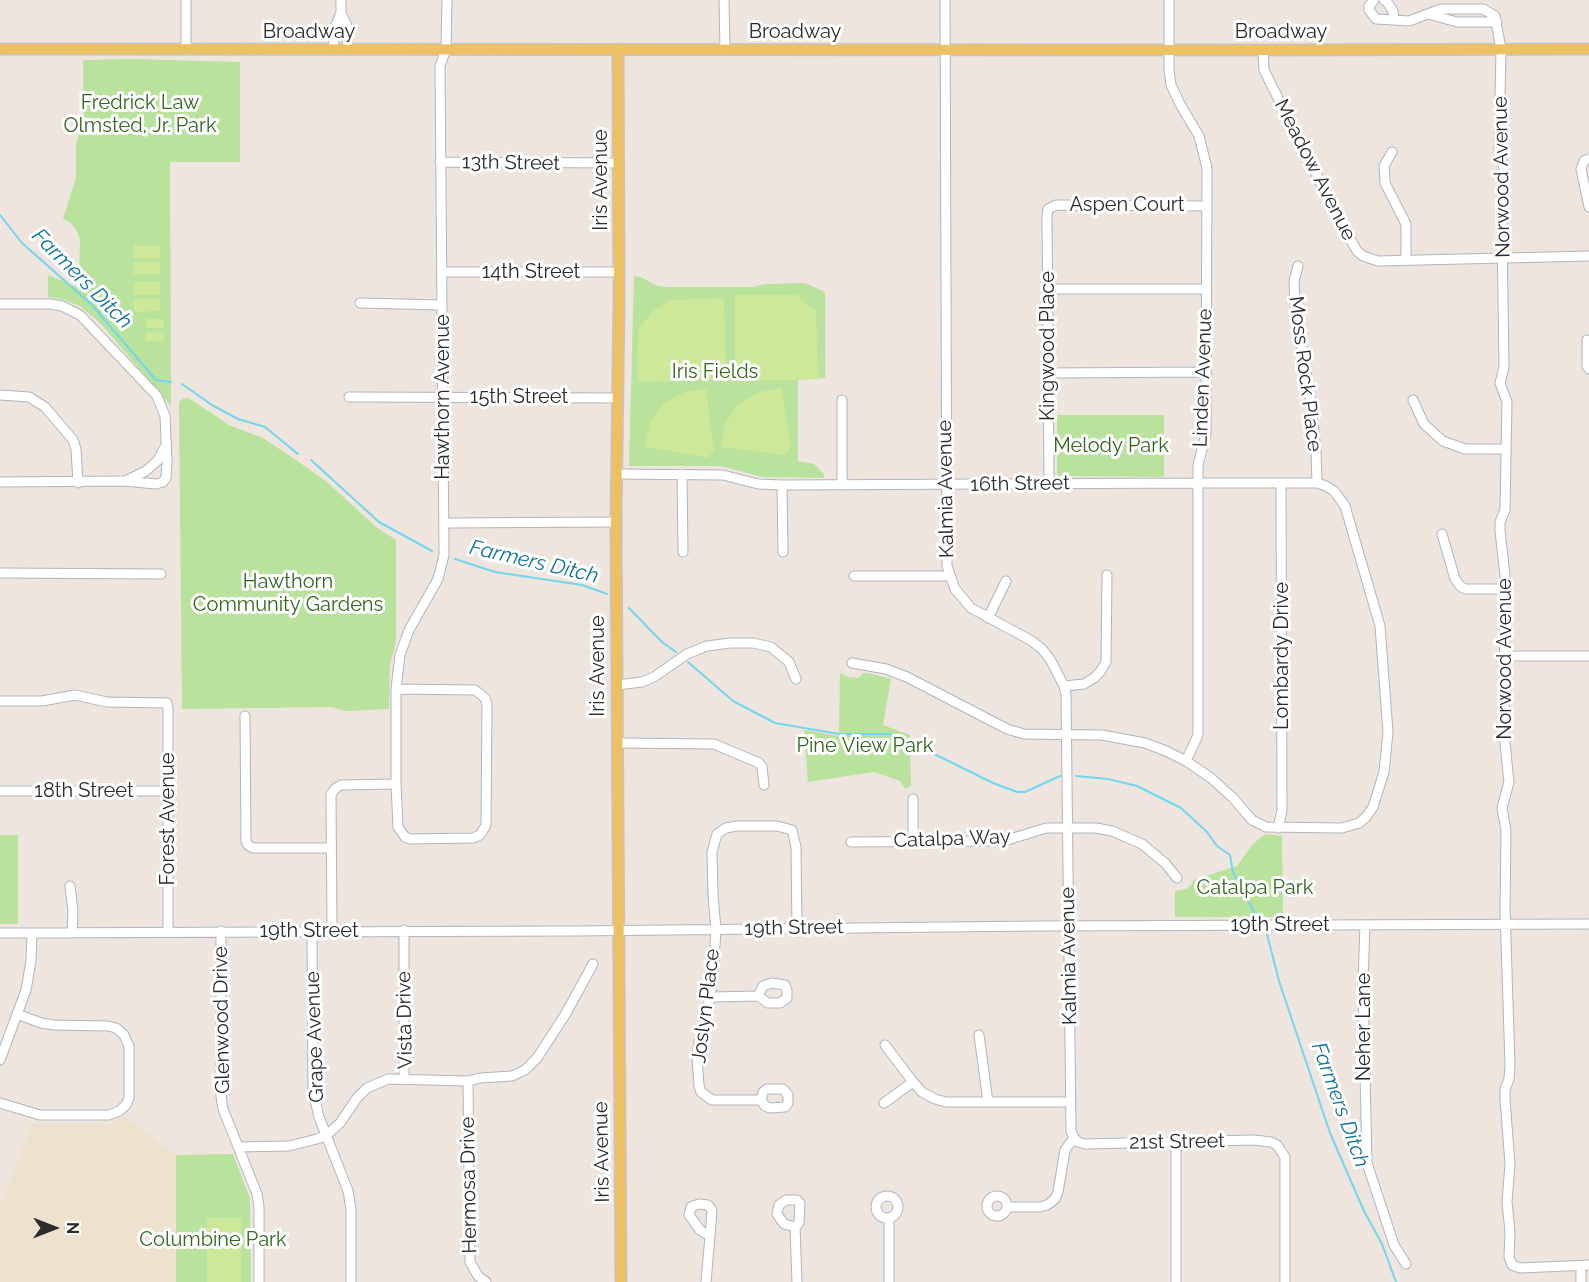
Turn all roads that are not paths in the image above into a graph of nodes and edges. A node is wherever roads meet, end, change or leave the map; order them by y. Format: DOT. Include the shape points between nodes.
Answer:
graph roads {
  1 [pos="186,0"];
  2 [pos="341,0"];
  3 [pos="447,0"];
  4 [pos="724,0"];
  5 [pos="945,0"];
  6 [pos="1169,0"];
  7 [pos="1374,0"];
  8 [pos="1384,0"];
  9 [pos="341,13"];
  10 [pos="1427,14"];
  11 [pos="1394,20"];
  12 [pos="1497,22"];
  13 [pos="0,49"];
  14 [pos="446,49"];
  15 [pos="1170,49"];
  16 [pos="1501,49"];
  17 [pos="1589,49"];
  18 [pos="186,50"];
  19 [pos="333,50"];
  20 [pos="348,50"];
  21 [pos="618,50"];
  22 [pos="725,50"];
  23 [pos="946,50"];
  24 [pos="1263,50"];
  25 [pos="1392,152"];
  26 [pos="1589,159"];
  27 [pos="440,162"];
  28 [pos="618,163"];
  29 [pos="1207,206"];
  30 [pos="1589,207"];
  31 [pos="1048,210"];
  32 [pos="1589,245"];
  33 [pos="1588,256"];
  34 [pos="1502,258"];
  35 [pos="1406,260"];
  36 [pos="1298,266"];
  37 [pos="442,272"];
  38 [pos="619,272"];
  39 [pos="1048,289"];
  40 [pos="1206,289"];
  41 [pos="0,303"];
  42 [pos="360,303"];
  43 [pos="442,305"];
  44 [pos="1587,340"];
  45 [pos="1589,369"];
  46 [pos="1206,372"];
  47 [pos="1049,373"];
  48 [pos="0,395"];
  49 [pos="349,397"];
  50 [pos="443,398"];
  51 [pos="618,398"];
  52 [pos="842,400"];
  53 [pos="1413,400"];
  54 [pos="166,445"];
  55 [pos="1506,449"];
  56 [pos="616,474"];
  57 [pos="682,474"];
  58 [pos="124,481"];
  59 [pos="0,482"];
  60 [pos="78,483"];
  61 [pos="1049,483"];
  62 [pos="1198,483"];
  63 [pos="1281,483"];
  64 [pos="1317,483"];
  65 [pos="782,485"];
  66 [pos="842,485"];
  67 [pos="946,485"];
  68 [pos="616,522"];
  69 [pos="444,523"];
  70 [pos="1442,534"];
  71 [pos="683,552"];
  72 [pos="783,552"];
  73 [pos="0,573"];
  74 [pos="161,574"];
  75 [pos="1107,575"];
  76 [pos="854,576"];
  77 [pos="949,576"];
  78 [pos="1006,581"];
  79 [pos="1506,589"];
  80 [pos="988,618"];
  81 [pos="1504,656"];
  82 [pos="1589,656"];
  83 [pos="852,663"];
  84 [pos="796,679"];
  85 [pos="617,685"];
  86 [pos="1064,686"];
  87 [pos="396,689"];
  88 [pos="0,701"];
  89 [pos="245,716"];
  90 [pos="1067,734"];
  91 [pos="617,743"];
  92 [pos="1186,761"];
  93 [pos="396,784"];
  94 [pos="764,785"];
  95 [pos="0,791"];
  96 [pos="168,791"];
  97 [pos="913,799"];
  98 [pos="1067,828"];
  99 [pos="1278,828"];
  100 [pos="913,841"];
  101 [pos="851,842"];
  102 [pos="330,848"];
  103 [pos="1177,878"];
  104 [pos="70,886"];
  105 [pos="1589,924"];
  106 [pos="1365,925"];
  107 [pos="1506,925"];
  108 [pos="1068,926"];
  109 [pos="716,929"];
  110 [pos="797,929"];
  111 [pos="332,930"];
  112 [pos="404,930"];
  113 [pos="618,930"];
  114 [pos="221,931"];
  115 [pos="312,931"];
  116 [pos="168,932"];
  117 [pos="0,933"];
  118 [pos="32,933"];
  119 [pos="72,933"];
  120 [pos="593,964"];
  121 [pos="758,996"];
  122 [pos="711,997"];
  123 [pos="17,1014"];
  124 [pos="979,1035"];
  125 [pos="885,1045"];
  126 [pos="0,1060"];
  127 [pos="404,1078"];
  128 [pos="468,1081"];
  129 [pos="913,1082"];
  130 [pos="761,1100"];
  131 [pos="987,1102"];
  132 [pos="1071,1102"];
  133 [pos="0,1103"];
  134 [pos="884,1103"];
  135 [pos="327,1135"];
  136 [pos="1074,1138"];
  137 [pos="1176,1143"];
  138 [pos="239,1147"];
  139 [pos="1007,1207"];
  140 [pos="889,1218"];
  141 [pos="795,1227"];
  142 [pos="710,1236"];
  143 [pos="1406,1264"];
  144 [pos="1585,1265"];
  145 [pos="259,1282"];
  146 [pos="351,1282"];
  147 [pos="486,1282"];
  148 [pos="621,1282"];
  149 [pos="706,1282"];
  150 [pos="797,1282"];
  151 [pos="890,1282"];
  152 [pos="1176,1282"];
  153 [pos="1285,1282"];
  154 [pos="1581,1282"];
  1 -- 18 [label="street"];
  2 -- 9 [label="street"];
  3 -- 14 [label="street, Hawthorn Avenue"];
  4 -- 22 [label="street"];
  5 -- 23 [label="street, Kalmia Avenue"];
  6 -- 15 [label="street, Linden Avenue"];
  7 -- 11 [label="street" via="1369,10 1376,19"];
  8 -- 11 [label="street" via="1393,11"];
  9 -- 19 [label="street" via="334,27"];
  9 -- 20 [label="street" via="347,26"];
  10 -- 11 [label="street" via="1409,21"];
  10 -- 12 [label="street" via="1457,22"];
  10 -- 12 [label="street" via="1441,9 1483,9 1495,16"];
  12 -- 16 [label="street, Norwood Avenue"];
  13 -- 18 [label="main road, Broadway"];
  14 -- 20 [label="main road, Broadway"];
  14 -- 21 [label="main road, Broadway"];
  14 -- 27 [label="street, Hawthorn Avenue" via="440,66"];
  15 -- 23 [label="main road, Broadway"];
  15 -- 24 [label="main road, Broadway"];
  15 -- 29 [label="street, Linden Avenue" via="1171,85 1203,145"];
  16 -- 17 [label="main road, Broadway"];
  16 -- 24 [label="main road, Broadway"];
  16 -- 34 [label="street, Norwood Avenue"];
  18 -- 19 [label="main road, Broadway"];
  19 -- 20 [label="main road, Broadway"];
  21 -- 22 [label="main road, Broadway"];
  21 -- 28 [label="main road, Iris Avenue"];
  22 -- 23 [label="main road, Broadway"];
  23 -- 67 [label="street, Kalmia Avenue"];
  24 -- 35 [label="street, Meadow Avenue" via="1264,70 1357,251 1370,260"];
  25 -- 35 [label="street" via="1384,166 1385,183 1406,225"];
  26 -- 30 [label="street" via="1581,170"];
  27 -- 28 [label="street, 13th Street"];
  27 -- 37 [label="street, Hawthorn Avenue"];
  28 -- 38 [label="main road, Iris Avenue"];
  29 -- 31 [label="street, Aspen Court" via="1056,205"];
  29 -- 40 [label="street, Linden Avenue"];
  31 -- 39 [label="street, Kingwood Place"];
  32 -- 33 [label="street"];
  33 -- 34 [label="street"];
  34 -- 35 [label="street, Meadow Avenue"];
  34 -- 55 [label="street, Norwood Avenue" via="1504,367 1500,383 1508,402"];
  36 -- 64 [label="street, Moss Rock Place" via="1295,304 1310,398"];
  37 -- 38 [label="street, 14th Street"];
  37 -- 43 [label="street, Hawthorn Avenue"];
  38 -- 51 [label="main road, Iris Avenue"];
  39 -- 40 [label="street"];
  39 -- 47 [label="street, Kingwood Place"];
  40 -- 46 [label="street, Linden Avenue"];
  41 -- 54 [label="street" via="50,304 80,315 157,396 165,416"];
  42 -- 43 [label="street"];
  43 -- 50 [label="street, Hawthorn Avenue"];
  44 -- 45 [label="street"];
  46 -- 47 [label="street"];
  46 -- 62 [label="street, Linden Avenue" via="1206,435"];
  47 -- 61 [label="street, Kingwood Place"];
  48 -- 60 [label="street" via="29,396 45,406 73,440"];
  49 -- 50 [label="street, 15th Street"];
  50 -- 51 [label="street, 15th Street"];
  50 -- 69 [label="street, Hawthorn Avenue"];
  51 -- 56 [label="main road, Iris Avenue"];
  52 -- 66 [label="street"];
  53 -- 55 [label="street" via="1424,424 1443,441 1465,448"];
  54 -- 58 [label="street" via="146,471"];
  54 -- 58 [label="street" via="167,471 163,482"];
  55 -- 79 [label="street, Norwood Avenue" via="1505,510 1500,522"];
  56 -- 57 [label="street, 16th Street"];
  56 -- 68 [label="main road, Iris Avenue"];
  57 -- 65 [label="street, 16th Street" via="723,475 758,484"];
  57 -- 71 [label="street"];
  58 -- 60 [label="street"];
  59 -- 60 [label="street"];
  61 -- 62 [label="street, 16th Street"];
  61 -- 67 [label="street, 16th Street"];
  62 -- 63 [label="street, 16th Street"];
  62 -- 92 [label="street, Linden Avenue" via="1198,735"];
  63 -- 64 [label="street, 16th Street"];
  63 -- 99 [label="street, Lombardy Drive" via="1282,810"];
  64 -- 99 [label="street" via="1334,491 1345,506 1380,626 1388,732 1386,759 1373,807 1359,823 1341,828"];
  65 -- 66 [label="street, 16th Street"];
  65 -- 72 [label="street"];
  66 -- 67 [label="street, 16th Street"];
  67 -- 77 [label="street, Kalmia Avenue"];
  68 -- 69 [label="street"];
  68 -- 85 [label="main road, Iris Avenue"];
  69 -- 87 [label="street, Hawthorn Avenue" via="442,568 409,630 400,655"];
  70 -- 79 [label="street" via="1461,587"];
  73 -- 74 [label="street"];
  75 -- 86 [label="street" via="1106,662 1084,684"];
  76 -- 77 [label="street"];
  77 -- 80 [label="street, Kalmia Avenue" via="962,599"];
  78 -- 80 [label="street"];
  79 -- 81 [label="street, Norwood Avenue"];
  80 -- 86 [label="street, Kalmia Avenue" via="1042,649"];
  81 -- 82 [label="street"];
  81 -- 107 [label="street, Norwood Avenue" via="1504,734 1509,782 1502,808 1506,831"];
  83 -- 90 [label="street" via="907,677 1007,729 1023,734"];
  84 -- 85 [label="street" via="789,662 771,647 730,643 687,654 642,682"];
  85 -- 91 [label="main road, Iris Avenue"];
  86 -- 90 [label="street, Kalmia Avenue"];
  87 -- 93 [label="street, Hawthorn Avenue"];
  87 -- 93 [label="street, Hawthorn Avenue" via="475,690 484,696 484,831 473,838 405,837 398,827"];
  88 -- 96 [label="street, Forest Avenue" via="42,701 75,695 107,702 163,702 168,706"];
  89 -- 102 [label="street" via="248,845"];
  90 -- 92 [label="street" via="1124,738"];
  90 -- 98 [label="street, Kalmia Avenue"];
  91 -- 94 [label="street" via="714,744 759,763"];
  91 -- 113 [label="main road, Iris Avenue"];
  92 -- 99 [label="street" via="1211,778 1252,820"];
  93 -- 102 [label="street" via="336,788 330,797"];
  95 -- 96 [label="street, 18th Street"];
  96 -- 116 [label="street, Forest Avenue"];
  97 -- 100 [label="street"];
  98 -- 100 [label="street, Catalpa Way" via="1035,830 1004,841"];
  98 -- 103 [label="street, Catalpa Way" via="1096,828 1127,836 1155,853"];
  98 -- 108 [label="street, Kalmia Avenue"];
  100 -- 101 [label="street, Catalpa Way"];
  102 -- 111 [label="street"];
  104 -- 119 [label="street"];
  105 -- 107 [label="street, 19th Street"];
  106 -- 107 [label="street, 19th Street"];
  106 -- 108 [label="street, 19th Street"];
  106 -- 143 [label="street, Neher Lane" via="1366,1163 1394,1245"];
  107 -- 144 [label="street, Norwood Avenue" via="1510,1065 1505,1099 1510,1164 1510,1262 1515,1267"];
  108 -- 110 [label="street, 19th Street"];
  108 -- 132 [label="street, Kalmia Avenue"];
  109 -- 110 [label="street, 19th Street"];
  109 -- 110 [label="street, Joslyn Place" via="712,852 717,834 737,826 792,830 796,847"];
  109 -- 113 [label="street, 19th Street"];
  109 -- 122 [label="street, Joslyn Place"];
  111 -- 112 [label="street, 19th Street"];
  111 -- 115 [label="street, 19th Street"];
  112 -- 113 [label="street, 19th Street"];
  112 -- 127 [label="street, Vista Drive"];
  113 -- 148 [label="main road, Iris Avenue"];
  114 -- 115 [label="street, 19th Street"];
  114 -- 116 [label="street, 19th Street"];
  114 -- 138 [label="street, Glenwood Drive" via="221,1096"];
  115 -- 135 [label="street, Grape Avenue" via="313,1091"];
  116 -- 119 [label="street, 19th Street"];
  117 -- 118 [label="street, 19th Street"];
  118 -- 119 [label="street, 19th Street"];
  118 -- 123 [label="street" via="26,990"];
  120 -- 128 [label="street, Vista Drive" via="532,1064 512,1076"];
  121 -- 122 [label="street"];
  122 -- 130 [label="street, Joslyn Place" via="697,1057 701,1092 712,1100"];
  123 -- 126 [label="street"];
  123 -- 133 [label="street" via="54,1025 116,1028 129,1046 130,1090 126,1105 109,1115 39,1115"];
  124 -- 131 [label="street"];
  125 -- 129 [label="street"];
  127 -- 128 [label="street, Vista Drive"];
  127 -- 135 [label="street" via="387,1079 367,1088"];
  128 -- 147 [label="street, Hermosa Drive" via="470,1262"];
  129 -- 131 [label="street" via="922,1092 946,1102"];
  129 -- 134 [label="street"];
  131 -- 132 [label="street"];
  132 -- 136 [label="street, Kalmia Avenue"];
  135 -- 138 [label="street" via="289,1146"];
  135 -- 146 [label="street, Grape Avenue" via="351,1209"];
  136 -- 137 [label="street, 21st Street" via="1085,1144"];
  136 -- 139 [label="street" via="1065,1150 1055,1199 1040,1207"];
  137 -- 152 [label="street"];
  137 -- 153 [label="street, 21st Street" via="1254,1140 1271,1142 1281,1149 1286,1166"];
  138 -- 145 [label="street, Glenwood Drive" via="257,1194"];
  140 -- 151 [label="street"];
  141 -- 150 [label="street"];
  142 -- 149 [label="street"];
  144 -- 154 [label="street"];
}
